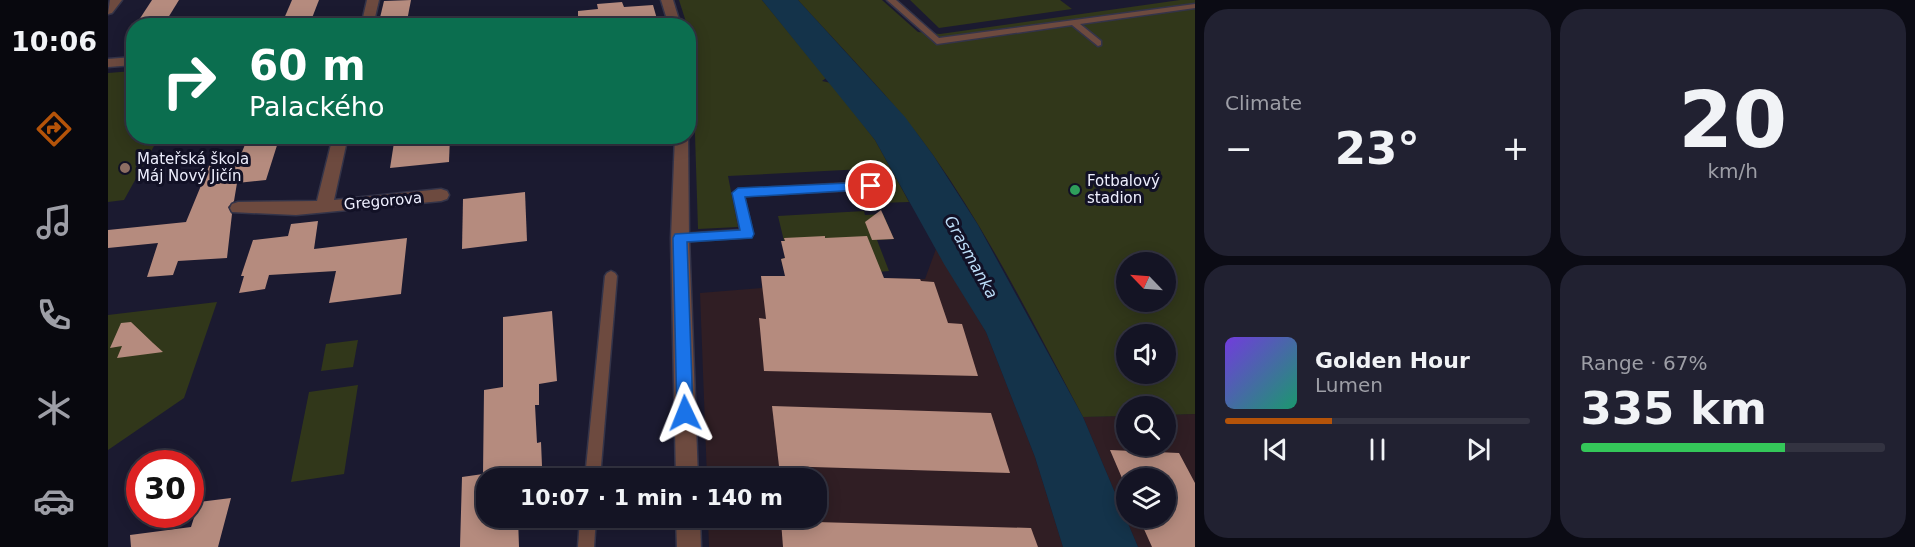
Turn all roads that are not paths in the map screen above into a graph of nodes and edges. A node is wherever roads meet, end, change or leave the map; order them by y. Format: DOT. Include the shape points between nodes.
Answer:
graph roads {
  1 [pos="116,0"];
  2 [pos="373,0"];
  3 [pos="667,0"];
  4 [pos="891,0"];
  5 [pos="1195,6"];
  6 [pos="108,10"];
  7 [pos="369,18"];
  8 [pos="673,18"];
  9 [pos="1073,22"];
  10 [pos="1098,43"];
  11 [pos="126,62"];
  12 [pos="108,63"];
  13 [pos="339,144"];
  14 [pos="682,144"];
  15 [pos="871,186"];
  16 [pos="441,195"];
  17 [pos="324,206"];
  18 [pos="238,208"];
  19 [pos="680,238"];
  20 [pos="611,276"];
  21 [pos="593,468"];
  22 [pos="687,468"];
  23 [pos="587,528"];
  24 [pos="688,528"];
  25 [pos="586,547"];
  26 [pos="689,547"];
  1 -- 6 [label="street"];
  2 -- 7 [label="street"];
  3 -- 8 [label="street"];
  4 -- 9 [label="lane" via="938,41"];
  5 -- 9 [label="lane"];
  9 -- 10 [label="lane"];
  11 -- 12 [label="street"];
  13 -- 17 [label="street, Gregorova"];
  14 -- 19 [label="street"];
  15 -- 19 [label="lane" via="738,193 747,234"];
  16 -- 17 [label="street, Gregorova"];
  17 -- 18 [label="street, Gregorova"];
  19 -- 22 [label="street"];
  20 -- 21 [label="lane"];
  23 -- 25 [label="lane"];
  24 -- 26 [label="street"];
}
